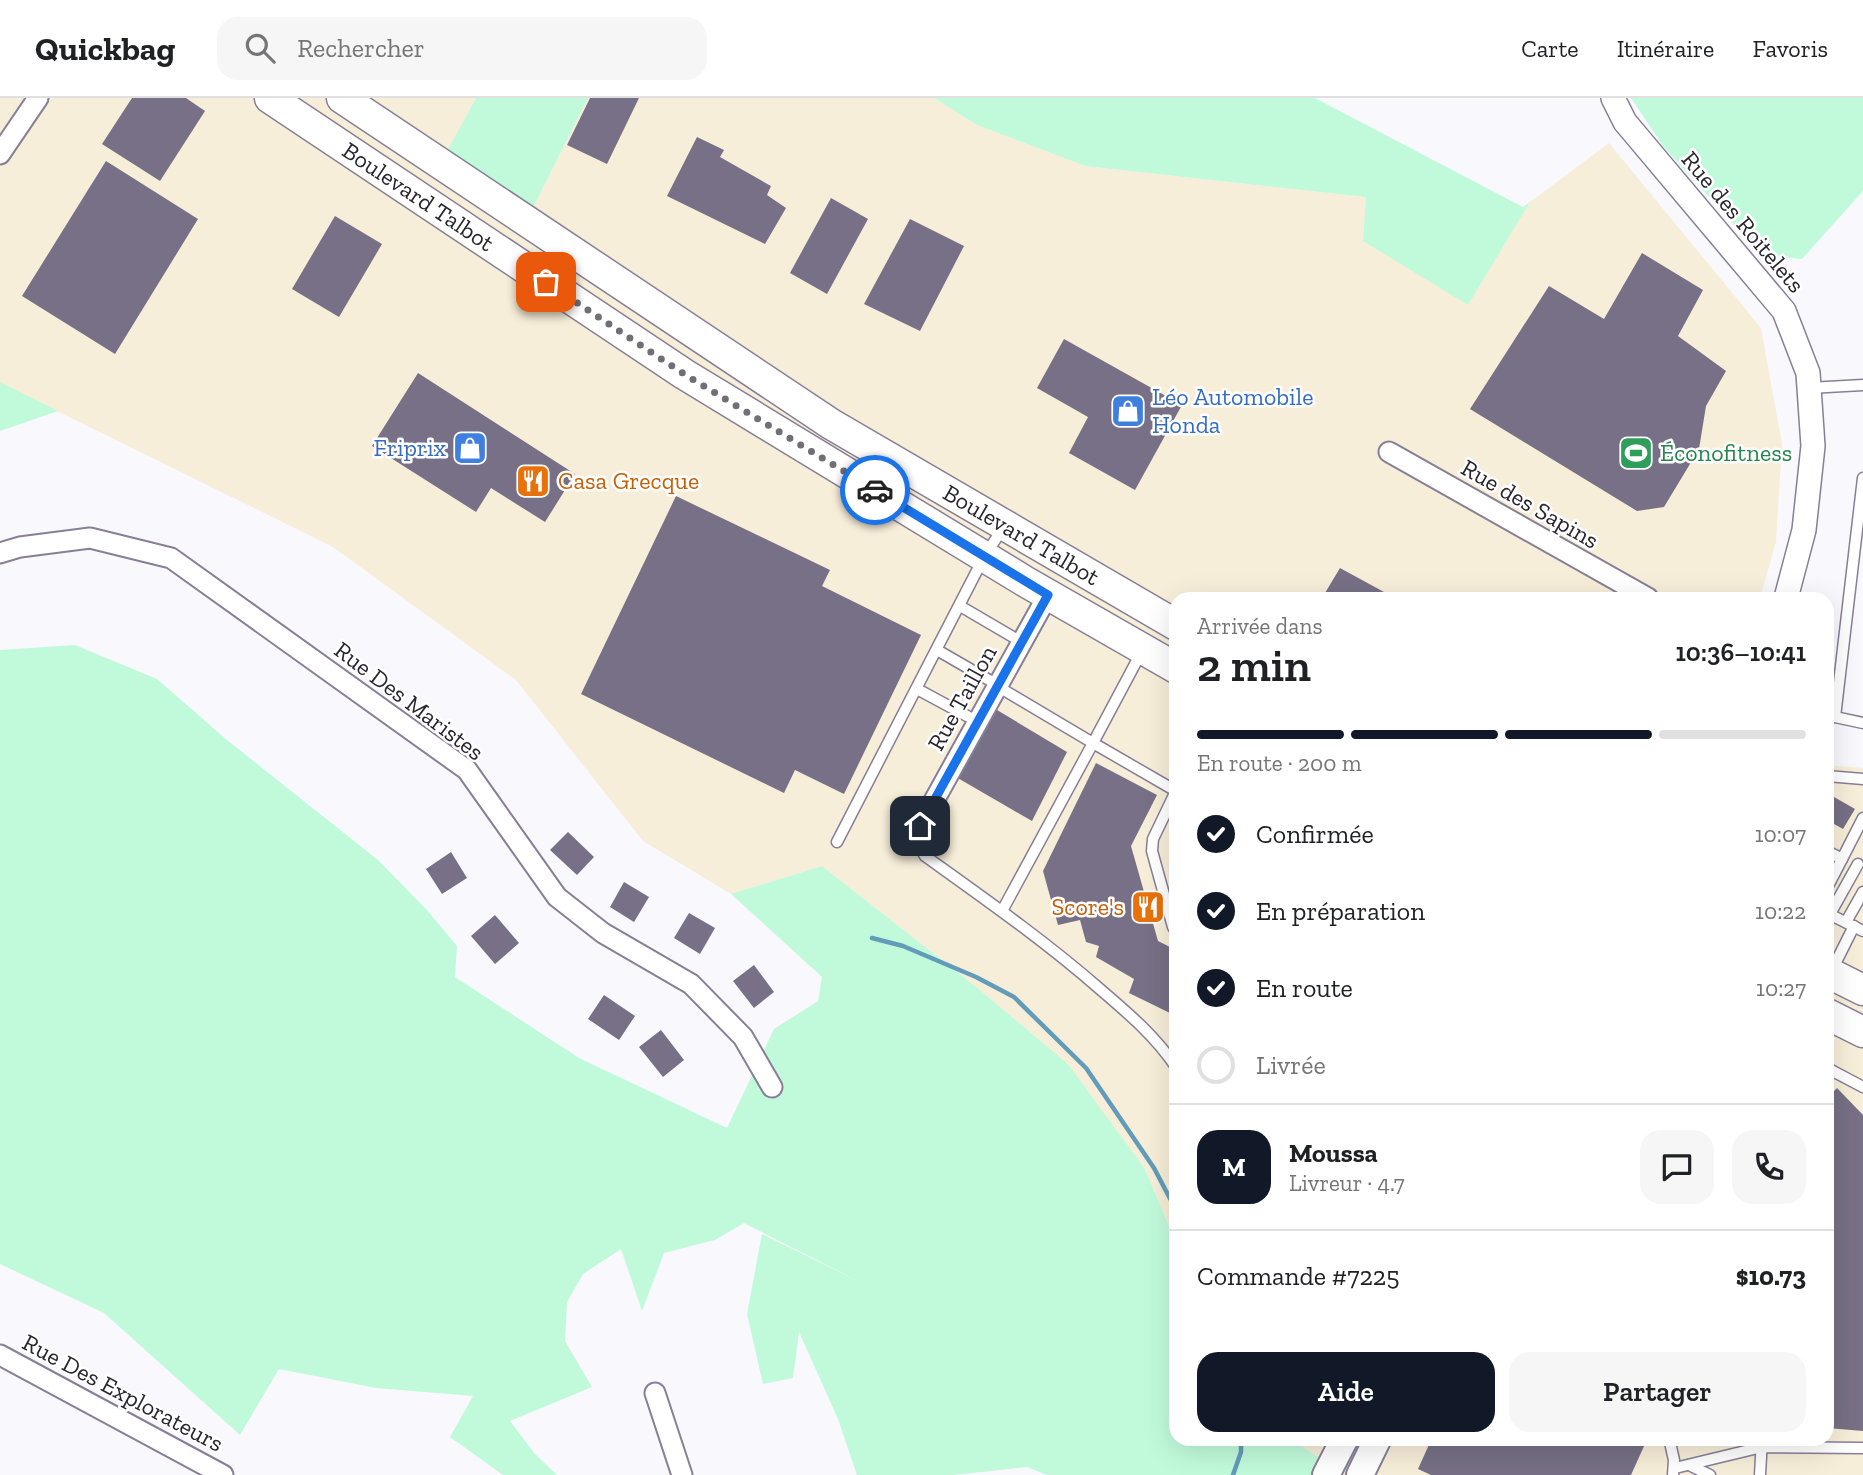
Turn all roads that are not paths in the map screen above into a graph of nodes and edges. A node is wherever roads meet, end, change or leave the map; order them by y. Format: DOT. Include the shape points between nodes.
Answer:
graph roads {
  1 [pos="38,98"];
  2 [pos="270,98"];
  3 [pos="342,98"];
  4 [pos="1613,98"];
  5 [pos="0,154"];
  6 [pos="1863,385"];
  7 [pos="1809,388"];
  8 [pos="1389,452"];
  9 [pos="1863,478"];
  10 [pos="1005,525"];
  11 [pos="0,553"];
  12 [pos="984,557"];
  13 [pos="1637,592"];
  14 [pos="1788,592"];
  15 [pos="1048,595"];
  16 [pos="960,607"];
  17 [pos="1169,621"];
  18 [pos="1013,637"];
  19 [pos="1143,649"];
  20 [pos="937,650"];
  21 [pos="1169,664"];
  22 [pos="993,683"];
  23 [pos="917,689"];
  24 [pos="1834,692"];
  25 [pos="1834,715"];
  26 [pos="969,717"];
  27 [pos="1863,723"];
  28 [pos="1093,743"];
  29 [pos="1834,777"];
  30 [pos="1863,779"];
  31 [pos="1169,787"];
  32 [pos="1169,806"];
  33 [pos="1863,818"];
  34 [pos="920,826"];
  35 [pos="837,842"];
  36 [pos="1834,855"];
  37 [pos="1842,859"];
  38 [pos="1858,864"];
  39 [pos="1834,874"];
  40 [pos="1862,897"];
  41 [pos="1834,903"];
  42 [pos="1002,911"];
  43 [pos="1169,913"];
  44 [pos="1834,916"];
  45 [pos="1854,927"];
  46 [pos="1834,963"];
  47 [pos="1834,975"];
  48 [pos="1863,990"];
  49 [pos="1834,1018"];
  50 [pos="1863,1032"];
  51 [pos="1169,1057"];
  52 [pos="1834,1072"];
  53 [pos="772,1087"];
  54 [pos="1863,1087"];
  55 [pos="0,1355"];
  56 [pos="655,1393"];
  57 [pos="1341,1446"];
  58 [pos="1374,1446"];
  59 [pos="1671,1446"];
  60 [pos="1752,1446"];
  61 [pos="1762,1446"];
  62 [pos="1823,1446"];
  63 [pos="1863,1448"];
  64 [pos="1689,1464"];
  65 [pos="1674,1471"];
  66 [pos="223,1475"];
  67 [pos="682,1475"];
  68 [pos="1326,1475"];
  69 [pos="1360,1475"];
  70 [pos="1710,1475"];
  71 [pos="1760,1475"];
  1 -- 5 [label="street"];
  2 -- 12 [label="main road, Boulevard Talbot" via="684,374"];
  3 -- 10 [label="main road, Boulevard Talbot" via="831,424"];
  4 -- 7 [label="street, Rue des Roitelets" via="1625,122 1784,311 1808,373"];
  6 -- 7 [label="lane"];
  7 -- 14 [label="street, Rue des Roitelets" via="1813,446 1804,530"];
  8 -- 13 [label="street, Rue des Sapins"];
  9 -- 24 [label="lane"];
  10 -- 12 [label="lane"];
  10 -- 17 [label="main road, Boulevard Talbot"];
  11 -- 53 [label="street, Rue Des Maristes" via="90,538 171,558 467,770 557,897 603,933 691,984 743,1037"];
  12 -- 15 [label="main road, Boulevard Talbot"];
  12 -- 16 [label="lane"];
  15 -- 19 [label="main road, Boulevard Talbot"];
  15 -- 22 [label="street, Rue Taillon"];
  16 -- 18 [label="lane"];
  16 -- 20 [label="lane"];
  19 -- 21 [label="main road, Boulevard Talbot"];
  19 -- 28 [label="lane"];
  20 -- 22 [label="lane"];
  20 -- 23 [label="lane"];
  22 -- 28 [label="lane"];
  22 -- 34 [label="street, Rue Taillon"];
  23 -- 26 [label="lane"];
  23 -- 35 [label="lane"];
  25 -- 27 [label="lane"];
  28 -- 31 [label="lane"];
  28 -- 42 [label="lane"];
  29 -- 30 [label="lane"];
  32 -- 43 [label="lane" via="1152,851"];
  33 -- 37 [label="lane"];
  34 -- 42 [label="lane" via="917,835 925,856"];
  36 -- 37 [label="lane"];
  37 -- 39 [label="lane"];
  38 -- 41 [label="lane"];
  40 -- 45 [label="lane"];
  42 -- 51 [label="lane" via="1146,1028"];
  44 -- 45 [label="lane"];
  45 -- 46 [label="lane"];
  47 -- 48 [label="main road"];
  49 -- 50 [label="main road"];
  52 -- 54 [label="lane"];
  55 -- 66 [label="street, Rue Des Explorateurs"];
  56 -- 67 [label="street"];
  57 -- 68 [label="main road"];
  58 -- 69 [label="main road"];
  59 -- 65 [label="lane"];
  60 -- 64 [label="lane"];
  61 -- 71 [label="lane"];
  62 -- 63 [label="lane"];
  64 -- 65 [label="lane"];
  64 -- 70 [label="lane"];
}
